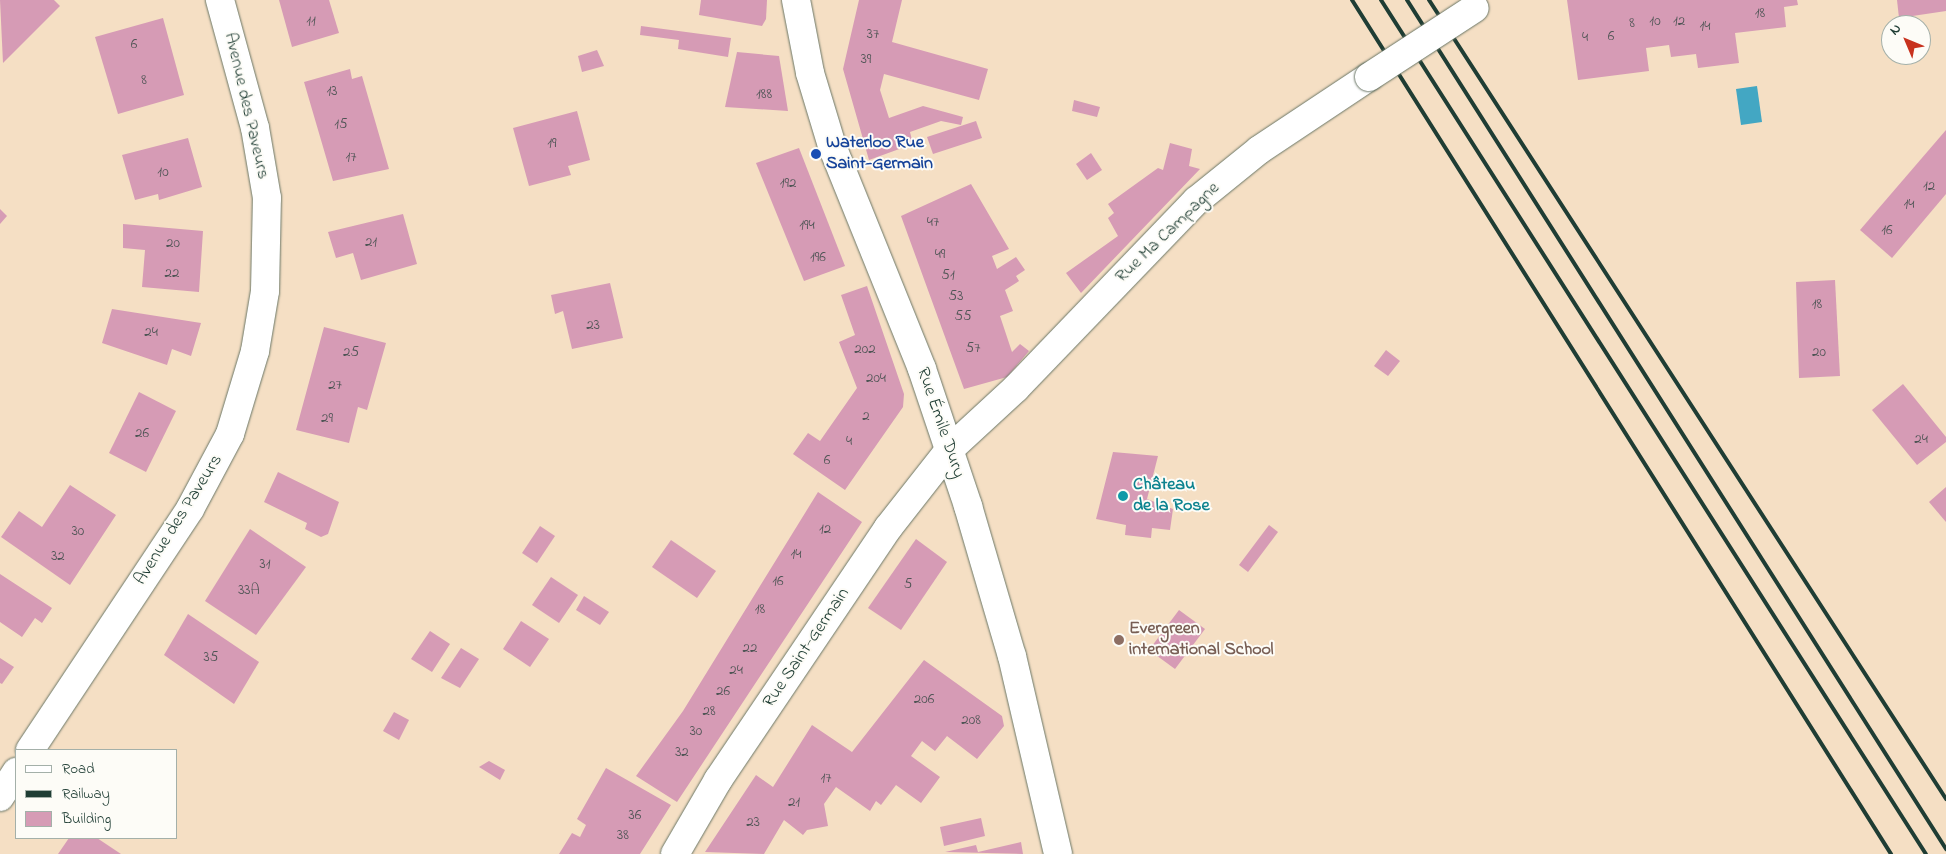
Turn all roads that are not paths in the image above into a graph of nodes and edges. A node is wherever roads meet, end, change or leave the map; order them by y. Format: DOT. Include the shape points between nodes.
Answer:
graph roads {
  1 [pos="220,0"];
  2 [pos="796,0"];
  3 [pos="1482,4"];
  4 [pos="950,450"];
  5 [pos="31,749"];
  6 [pos="15,774"];
  7 [pos="0,797"];
  8 [pos="675,854"];
  9 [pos="1058,854"];
  1 -- 5 [label="street, Avenue des Paveurs" via="255,128 267,198 265,291 256,351 230,434 198,494"];
  2 -- 4 [label="street, Rue Émile Dury" via="810,73 832,146"];
  3 -- 4 [label="street, Rue Ma Campagne, bridge" via="1259,150 1196,201 1016,388"];
  4 -- 8 [label="street, Rue Saint-Germain" via="888,528 718,780"];
  4 -- 9 [label="street, Rue Émile Dury" via="1012,656"];
  6 -- 7 [label="street"];
}
